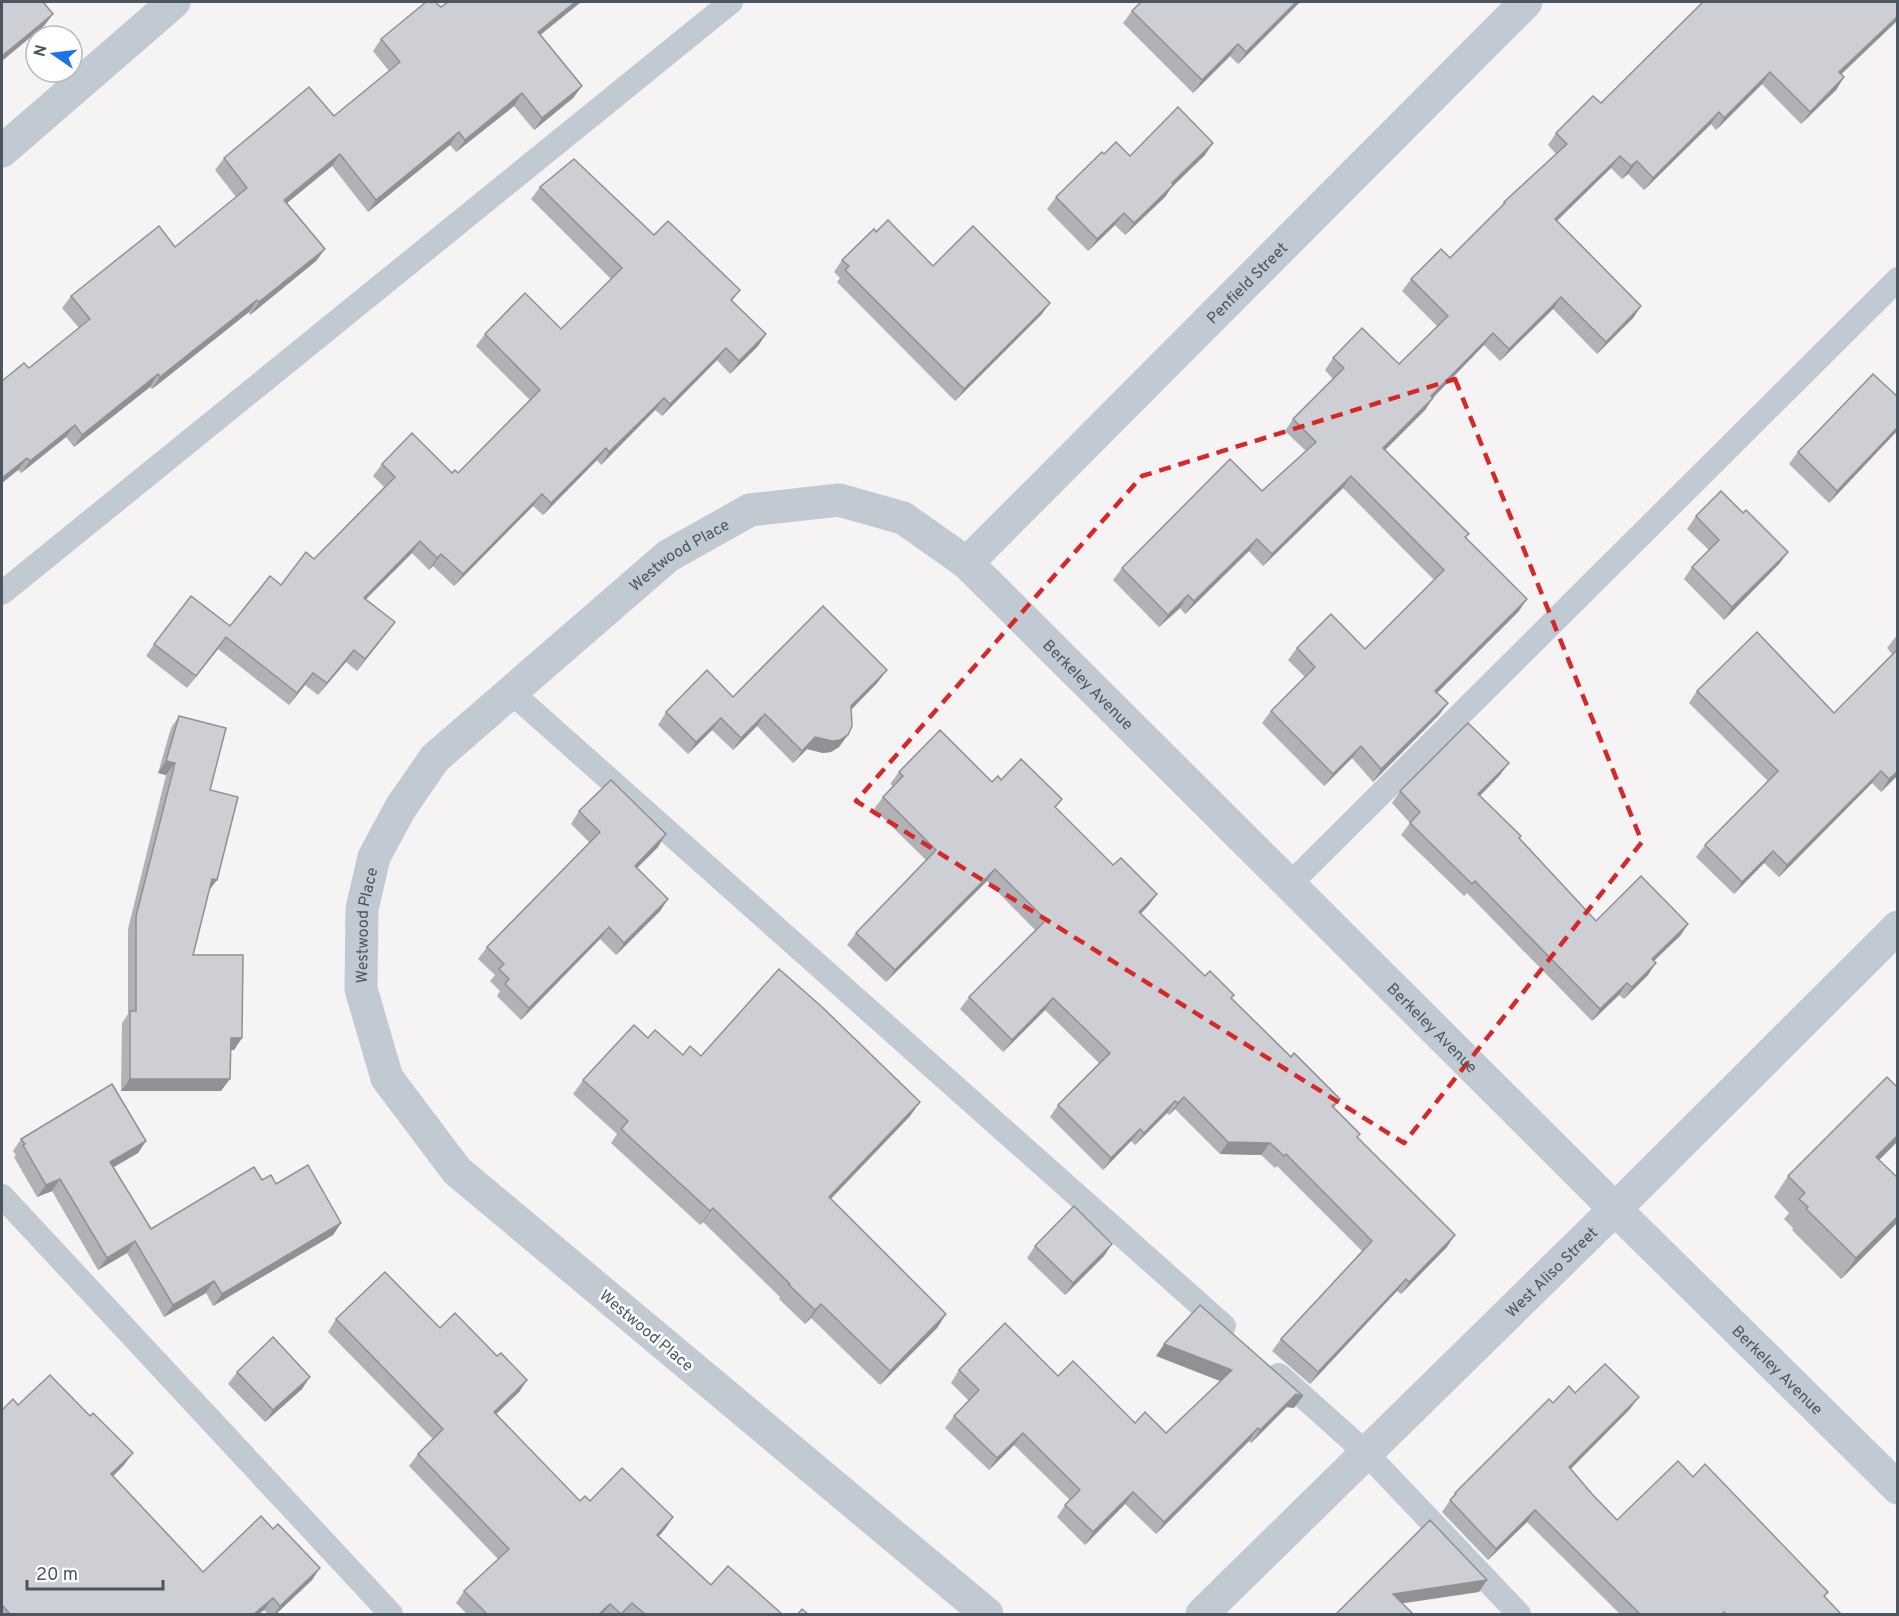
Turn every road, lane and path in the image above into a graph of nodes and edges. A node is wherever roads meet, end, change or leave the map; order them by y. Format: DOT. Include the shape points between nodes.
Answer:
graph roads {
  1 [pos="174,2"];
  2 [pos="731,2"];
  3 [pos="1526,2"];
  4 [pos="2,151"];
  5 [pos="1898,279"];
  6 [pos="968,563"];
  7 [pos="2,593"];
  8 [pos="511,692"];
  9 [pos="1290,884"];
  10 [pos="1898,927"];
  11 [pos="2,1196"];
  12 [pos="1615,1209"];
  13 [pos="1242,1342"];
  14 [pos="1260,1358"];
  15 [pos="1366,1453"];
  16 [pos="1898,1488"];
  17 [pos="391,1614"];
  18 [pos="987,1614"];
  19 [pos="1202,1614"];
  20 [pos="1519,1614"];
  1 -- 4 [label="street"];
  2 -- 7 [label="lane"];
  3 -- 6 [label="street, Penfield Street"];
  5 -- 9 [label="lane"];
  6 -- 8 [label="street, Westwood Place" via="903,518 839,500 750,510 668,556"];
  6 -- 9 [label="street, Berkeley Avenue"];
  8 -- 13 [label="lane"];
  8 -- 18 [label="street, Westwood Place" via="435,758 401,807 374,857 362,909 361,989 387,1078 457,1171"];
  9 -- 12 [label="street, Berkeley Avenue"];
  10 -- 12 [label="street, West Aliso Street"];
  11 -- 17 [label="lane"];
  12 -- 15 [label="street, West Aliso Street"];
  12 -- 16 [label="street, Berkeley Avenue"];
  14 -- 15 [label="lane"];
  15 -- 19 [label="street, West Aliso Street"];
  15 -- 20 [label="lane"];
}
